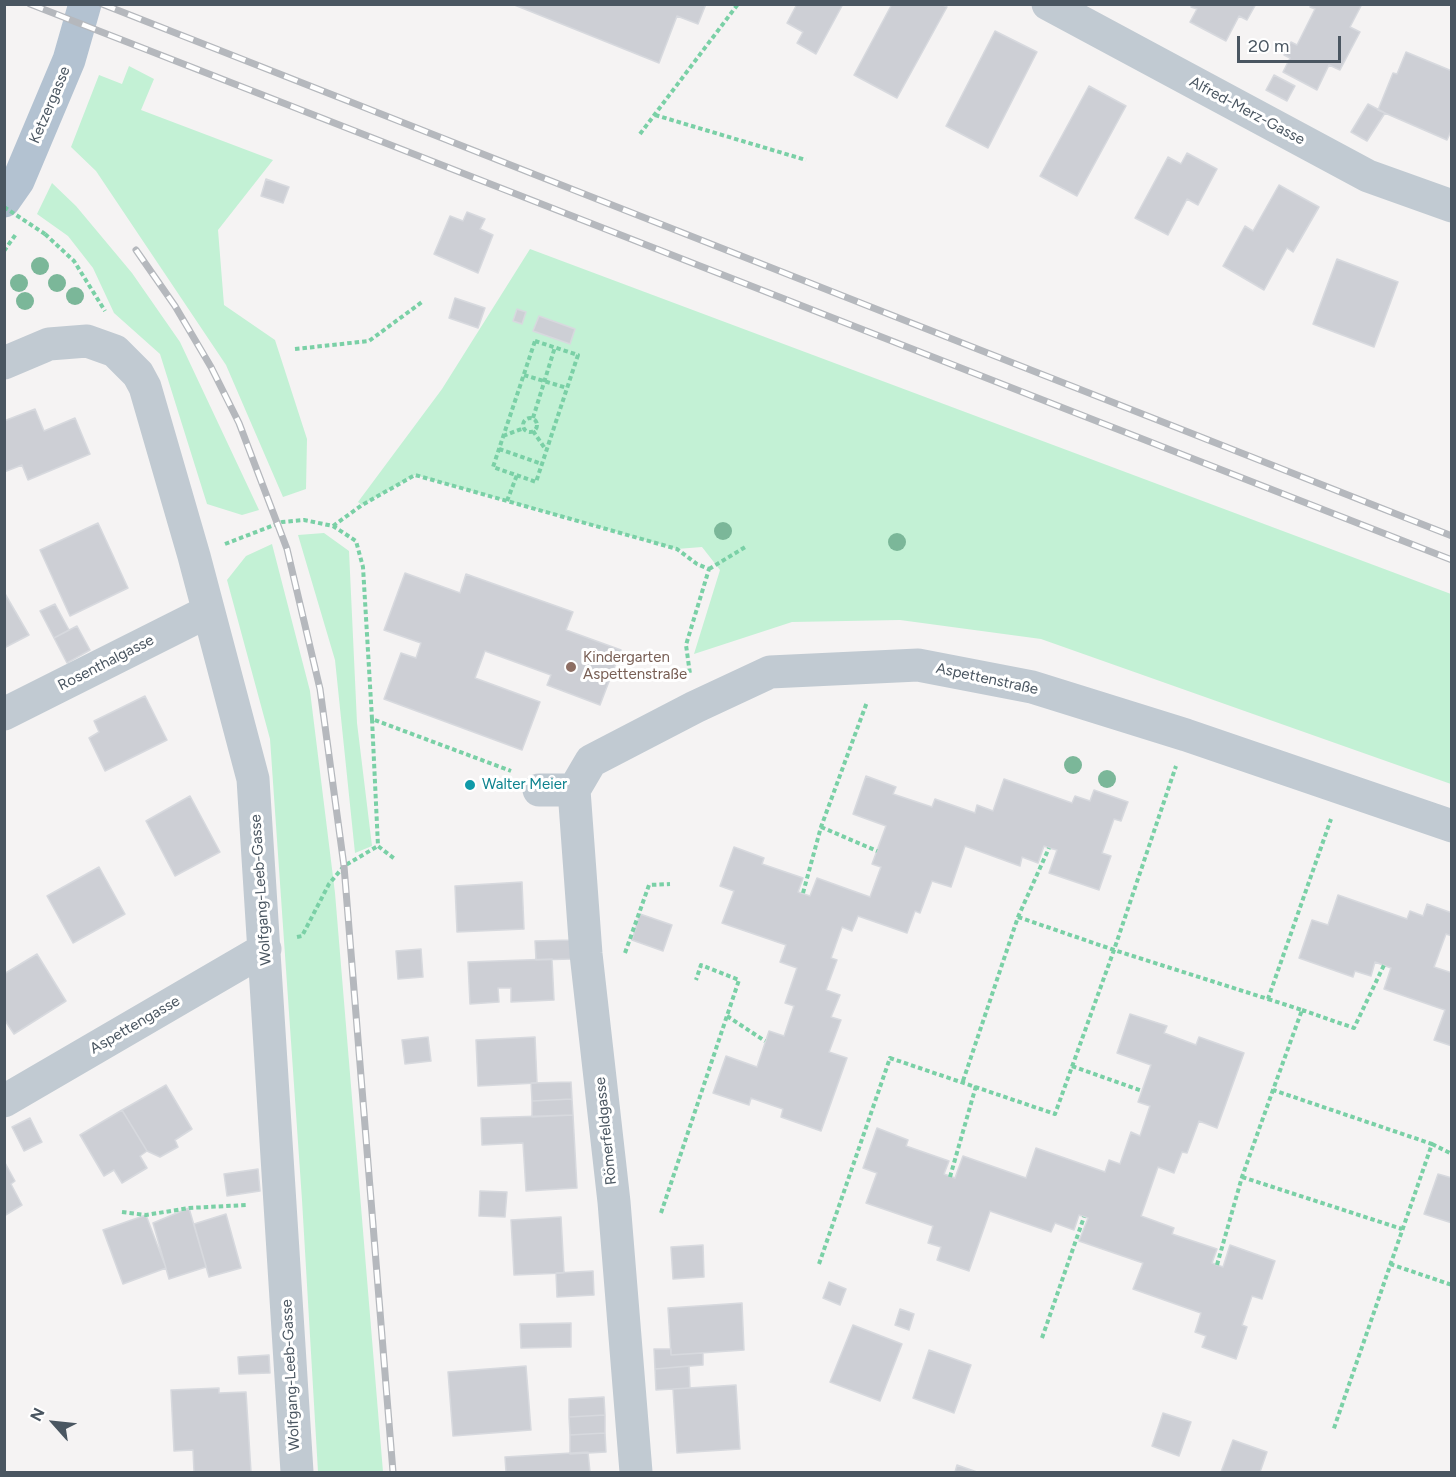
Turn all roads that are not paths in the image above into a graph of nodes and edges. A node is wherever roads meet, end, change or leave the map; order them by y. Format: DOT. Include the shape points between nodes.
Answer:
graph roads {
  1 [pos="86,4"];
  2 [pos="1048,4"];
  3 [pos="4,201"];
  4 [pos="1452,206"];
  5 [pos="4,363"];
  6 [pos="207,612"];
  7 [pos="4,714"];
  8 [pos="538,790"];
  9 [pos="574,790"];
  10 [pos="1452,826"];
  11 [pos="265,949"];
  12 [pos="4,1101"];
  13 [pos="297,1473"];
  14 [pos="636,1473"];
  1 -- 3 [label="main road, Ketzergasse" via="64,71 18,181"];
  2 -- 4 [label="street, Alfred-Merz-Gasse" via="1368,176"];
  5 -- 6 [label="street, Wolfgang-Leeb-Gasse" via="72,340 99,343 129,362 145,387"];
  6 -- 7 [label="street, Rosenthalgasse"];
  6 -- 11 [label="street, Wolfgang-Leeb-Gasse" via="253,779"];
  8 -- 9 [label="street"];
  9 -- 10 [label="street, Aspettenstraße" via="591,761 770,672 918,665 1032,687"];
  9 -- 14 [label="street, Römerfeldgasse"];
  11 -- 12 [label="street, Aspettengasse"];
  11 -- 13 [label="street, Wolfgang-Leeb-Gasse"];
}
